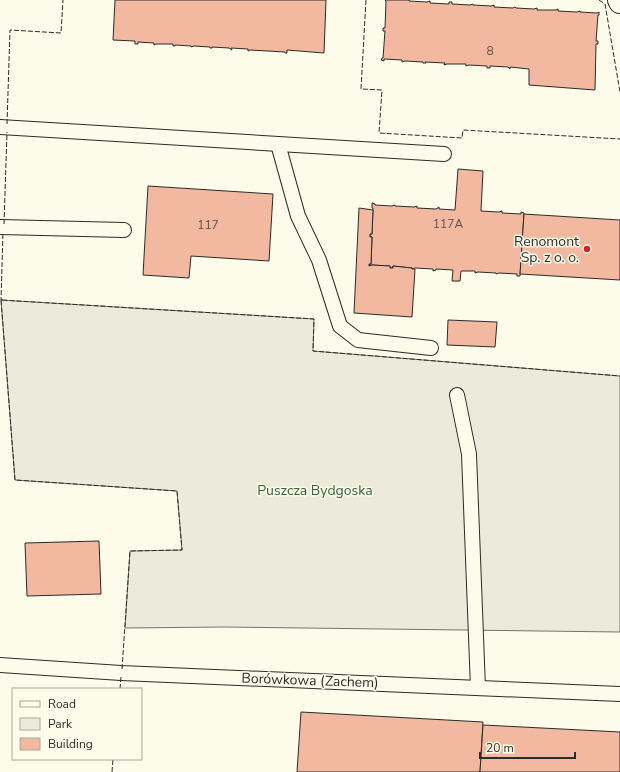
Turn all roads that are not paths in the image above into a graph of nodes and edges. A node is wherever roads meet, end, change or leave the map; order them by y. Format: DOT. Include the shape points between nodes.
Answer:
graph roads {
  1 [pos="0,127"];
  2 [pos="278,144"];
  3 [pos="444,154"];
  4 [pos="0,227"];
  5 [pos="124,230"];
  6 [pos="430,348"];
  7 [pos="456,395"];
  8 [pos="0,665"];
  9 [pos="478,688"];
  10 [pos="620,694"];
  1 -- 2 [label="lane"];
  2 -- 3 [label="lane"];
  2 -- 6 [label="lane" via="298,216 319,260 340,326 358,340"];
  4 -- 5 [label="lane"];
  7 -- 9 [label="lane" via="469,454"];
  8 -- 9 [label="lane, Borówkowa (Zachem)" via="121,673"];
  9 -- 10 [label="lane, Borówkowa (Zachem)"];
}
